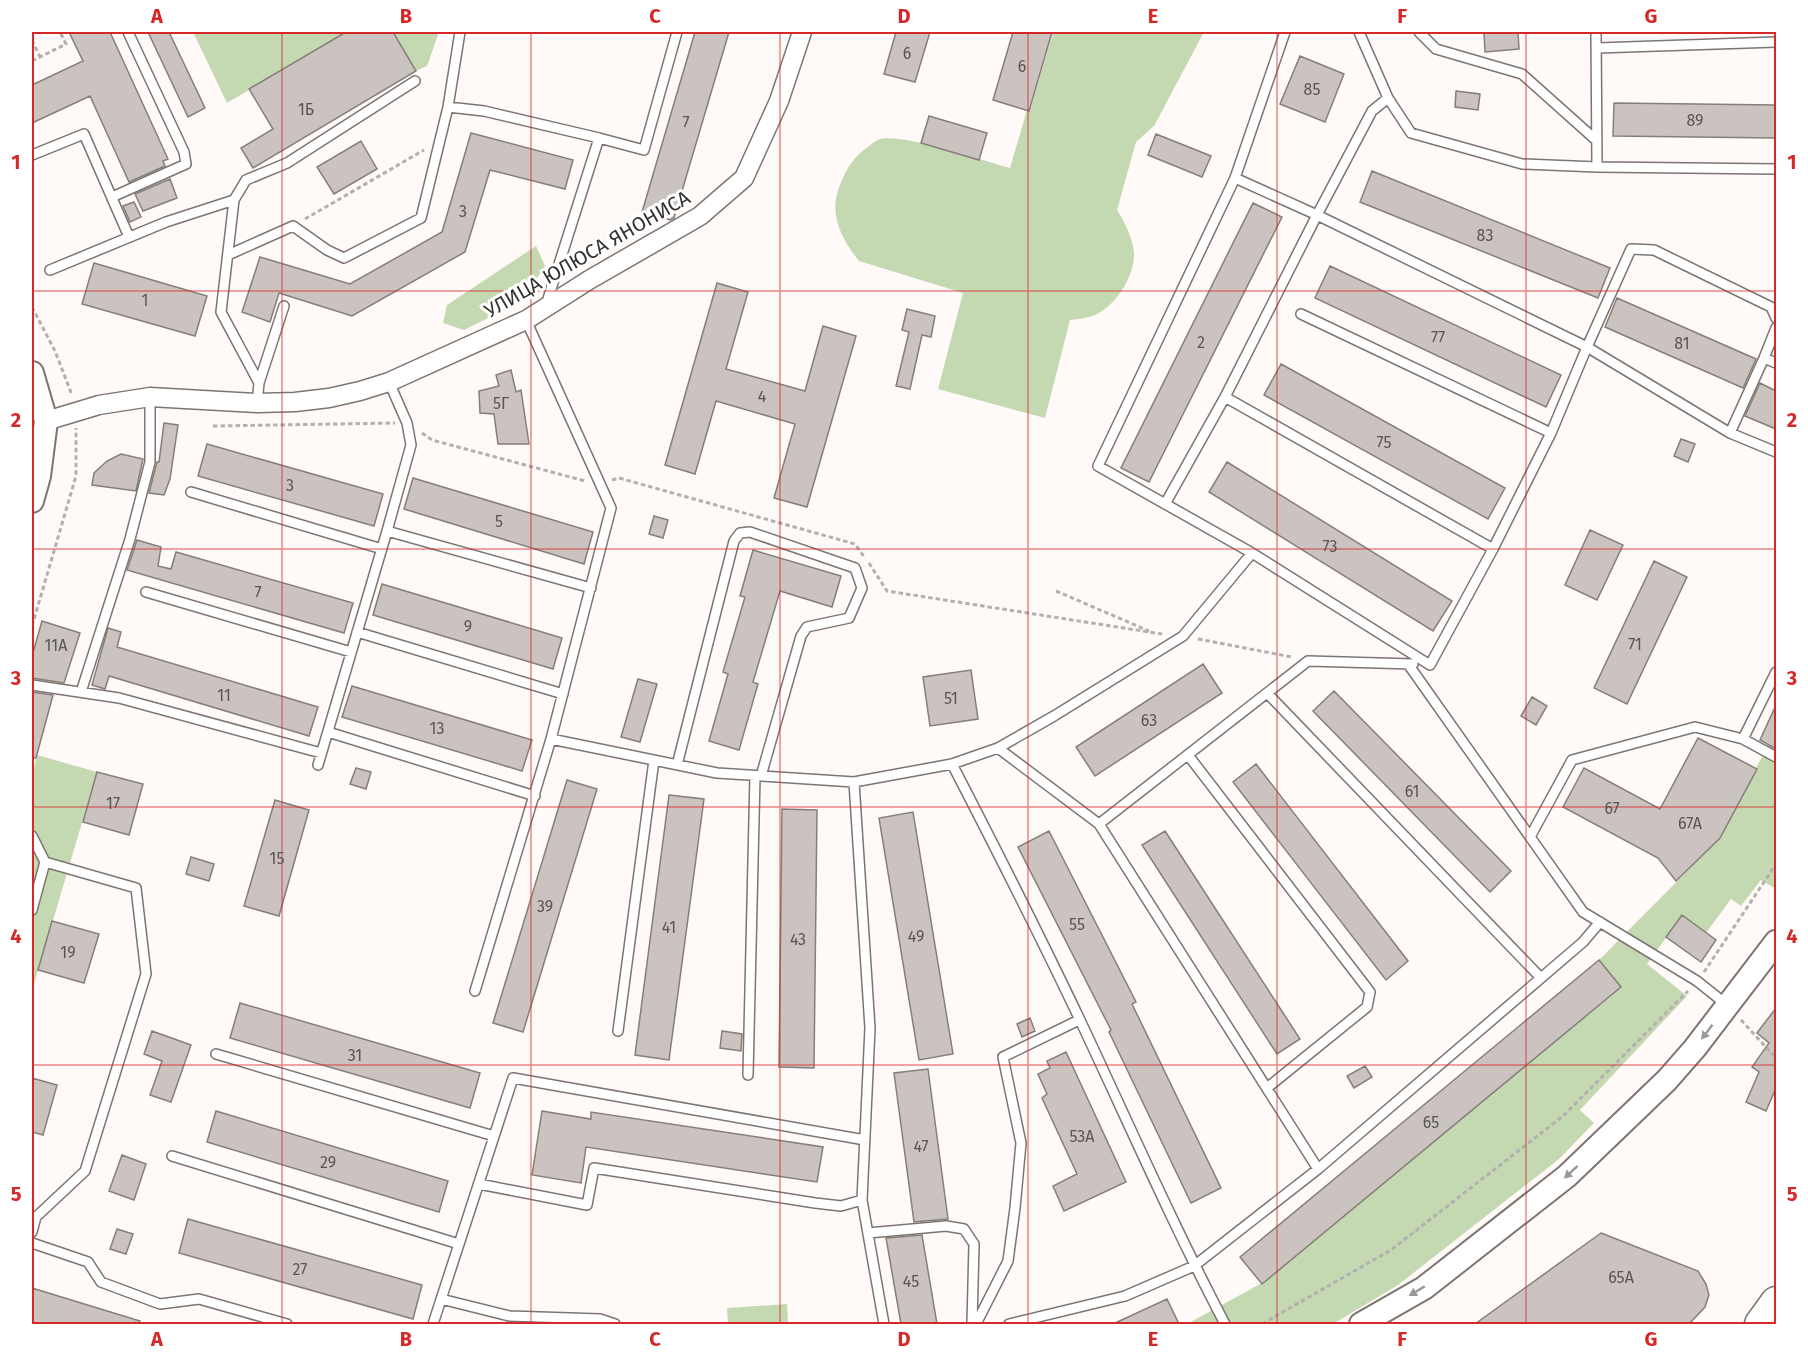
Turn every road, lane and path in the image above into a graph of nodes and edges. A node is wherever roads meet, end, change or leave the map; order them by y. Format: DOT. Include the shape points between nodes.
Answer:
graph roads {
  1 [pos="60,32"];
  2 [pos="128,32"];
  3 [pos="460,32"];
  4 [pos="677,32"];
  5 [pos="802,32"];
  6 [pos="1285,32"];
  7 [pos="1359,32"];
  8 [pos="1419,32"];
  9 [pos="1596,32"];
  10 [pos="32,40"];
  11 [pos="1776,42"];
  12 [pos="1597,48"];
  13 [pos="40,57"];
  14 [pos="32,61"];
  15 [pos="415,81"];
  16 [pos="1388,98"];
  17 [pos="448,107"];
  18 [pos="599,138"];
  19 [pos="441,140"];
  20 [pos="1597,141"];
  21 [pos="32,155"];
  22 [pos="1597,167"];
  23 [pos="1776,169"];
  24 [pos="1235,178"];
  25 [pos="112,197"];
  26 [pos="234,200"];
  27 [pos="1317,215"];
  28 [pos="293,226"];
  29 [pos="129,237"];
  30 [pos="228,255"];
  31 [pos="50,270"];
  32 [pos="284,306"];
  33 [pos="545,307"];
  34 [pos="1301,314"];
  35 [pos="1776,318"];
  36 [pos="526,320"];
  37 [pos="1776,328"];
  38 [pos="1587,347"];
  39 [pos="1764,358"];
  40 [pos="1776,363"];
  41 [pos="32,373"];
  42 [pos="389,382"];
  43 [pos="259,383"];
  44 [pos="150,397"];
  45 [pos="1225,397"];
  46 [pos="257,403"];
  47 [pos="42,421"];
  48 [pos="1551,433"];
  49 [pos="1730,433"];
  50 [pos="1776,452"];
  51 [pos="191,492"];
  52 [pos="32,501"];
  53 [pos="1165,504"];
  54 [pos="387,531"];
  55 [pos="382,549"];
  56 [pos="1493,549"];
  57 [pos="1252,553"];
  58 [pos="591,588"];
  59 [pos="1056,591"];
  60 [pos="146,592"];
  61 [pos="357,632"];
  62 [pos="1153,633"];
  63 [pos="351,652"];
  64 [pos="1408,664"];
  65 [pos="1430,664"];
  66 [pos="1776,672"];
  67 [pos="32,685"];
  68 [pos="81,692"];
  69 [pos="563,693"];
  70 [pos="1267,693"];
  71 [pos="328,732"];
  72 [pos="1743,738"];
  73 [pos="551,739"];
  74 [pos="998,747"];
  75 [pos="321,753"];
  76 [pos="1188,755"];
  77 [pos="1776,757"];
  78 [pos="654,760"];
  79 [pos="952,764"];
  80 [pos="318,765"];
  81 [pos="676,765"];
  82 [pos="758,776"];
  83 [pos="854,782"];
  84 [pos="535,796"];
  85 [pos="1100,824"];
  86 [pos="32,836"];
  87 [pos="1530,837"];
  88 [pos="45,862"];
  89 [pos="1776,864"];
  90 [pos="32,910"];
  91 [pos="1600,922"];
  92 [pos="1776,942"];
  93 [pos="1541,978"];
  94 [pos="1697,981"];
  95 [pos="475,991"];
  96 [pos="1728,1006"];
  97 [pos="1079,1020"];
  98 [pos="618,1031"];
  99 [pos="216,1054"];
  100 [pos="1776,1058"];
  101 [pos="748,1075"];
  102 [pos="1267,1088"];
  103 [pos="494,1136"];
  104 [pos="865,1140"];
  105 [pos="172,1156"];
  106 [pos="1318,1169"];
  107 [pos="479,1184"];
  108 [pos="862,1200"];
  109 [pos="32,1232"];
  110 [pos="868,1233"];
  111 [pos="32,1243"];
  112 [pos="459,1244"];
  113 [pos="1194,1266"];
  114 [pos="441,1299"];
  115 [pos="1776,1302"];
  116 [pos="1776,1320"];
  117 [pos="287,1324"];
  118 [pos="433,1324"];
  119 [pos="615,1324"];
  120 [pos="884,1324"];
  121 [pos="974,1324"];
  122 [pos="1009,1324"];
  123 [pos="1225,1324"];
  124 [pos="1262,1324"];
  125 [pos="1361,1324"];
  126 [pos="1760,1324"];
  127 [pos="1767,1324"];
  1 -- 13 [label="path" via="66,45"];
  2 -- 25 [label="lane" via="186,164"];
  3 -- 17 [label="lane"];
  4 -- 18 [label="lane" via="644,150"];
  5 -- 33 [label="street, УЛИЦА ЮЛЮСА ЯНОНИСА" via="779,101 744,178 700,216"];
  6 -- 24 [label="lane"];
  7 -- 16 [label="lane"];
  8 -- 20 [label="lane" via="1436,49 1522,75"];
  9 -- 12 [label="lane"];
  10 -- 13 [label="path"];
  11 -- 12 [label="lane"];
  12 -- 20 [label="lane"];
  13 -- 14 [label="path"];
  15 -- 26 [label="lane" via="287,163 246,180"];
  16 -- 22 [label="lane" via="1411,133 1522,165"];
  16 -- 27 [label="lane" via="1371,111"];
  17 -- 18 [label="lane" via="484,111"];
  17 -- 19 [label="lane"];
  18 -- 33 [label="lane"];
  19 -- 28 [label="path"];
  19 -- 28 [label="lane" via="421,218 344,258"];
  20 -- 22 [label="lane"];
  21 -- 25 [label="lane" via="84,134"];
  22 -- 23 [label="lane"];
  24 -- 27 [label="lane"];
  24 -- 53 [label="lane" via="1098,466"];
  25 -- 29 [label="lane"];
  26 -- 29 [label="lane"];
  26 -- 30 [label="lane"];
  27 -- 38 [label="lane"];
  27 -- 45 [label="lane"];
  28 -- 30 [label="lane"];
  29 -- 31 [label="lane"];
  30 -- 43 [label="lane" via="221,312"];
  32 -- 43 [label="lane"];
  33 -- 36 [label="street, УЛИЦА ЮЛЮСА ЯНОНИСА"];
  34 -- 48 [label="lane"];
  35 -- 38 [label="lane" via="1771,307 1654,250 1631,249"];
  36 -- 42 [label="street, УЛИЦА ЮЛЮСА ЯНОНИСА"];
  36 -- 58 [label="lane" via="611,508"];
  37 -- 39 [label="lane"];
  38 -- 48 [label="lane"];
  38 -- 49 [label="lane"];
  39 -- 40 [label="lane"];
  39 -- 49 [label="lane"];
  41 -- 47 [label="street"];
  42 -- 46 [label="street, УЛИЦА ЮЛЮСА ЯНОНИСА" via="329,398"];
  42 -- 54 [label="lane" via="408,423 411,445"];
  43 -- 46 [label="lane"];
  44 -- 46 [label="street, УЛИЦА ЮЛЮСА ЯНОНИСА"];
  44 -- 47 [label="street, УЛИЦА ЮЛЮСА ЯНОНИСА" via="99,405"];
  44 -- 68 [label="lane" via="150,462"];
  45 -- 53 [label="lane"];
  45 -- 56 [label="lane"];
  47 -- 52 [label="street" via="39,476"];
  48 -- 56 [label="lane"];
  49 -- 50 [label="lane"];
  51 -- 55 [label="lane"];
  53 -- 57 [label="lane"];
  54 -- 55 [label="lane"];
  54 -- 58 [label="lane"];
  55 -- 61 [label="lane"];
  56 -- 65 [label="lane"];
  57 -- 65 [label="lane"];
  57 -- 74 [label="lane" via="1183,636"];
  58 -- 69 [label="lane"];
  59 -- 62 [label="path"];
  60 -- 63 [label="lane"];
  61 -- 63 [label="lane"];
  61 -- 69 [label="lane"];
  63 -- 71 [label="lane"];
  64 -- 65 [label="lane"];
  64 -- 70 [label="lane" via="1308,661"];
  64 -- 87 [label="lane"];
  66 -- 72 [label="lane"];
  67 -- 68 [label="lane"];
  68 -- 75 [label="lane" via="119,698"];
  69 -- 73 [label="lane"];
  70 -- 76 [label="lane"];
  70 -- 93 [label="lane"];
  71 -- 75 [label="lane"];
  71 -- 84 [label="lane"];
  72 -- 77 [label="lane"];
  72 -- 87 [label="lane" via="1695,727 1572,760"];
  73 -- 78 [label="lane"];
  73 -- 84 [label="lane"];
  74 -- 79 [label="lane"];
  74 -- 85 [label="lane"];
  75 -- 80 [label="lane"];
  76 -- 85 [label="lane"];
  76 -- 102 [label="lane" via="1370,993 1367,1007"];
  78 -- 81 [label="lane"];
  78 -- 98 [label="lane"];
  79 -- 83 [label="lane"];
  79 -- 97 [label="lane"];
  81 -- 82 [label="lane"];
  81 -- 82 [label="lane" via="734,541 740,533 750,532 855,568 862,588 849,618 807,627 801,636"];
  82 -- 83 [label="lane"];
  82 -- 101 [label="lane"];
  83 -- 104 [label="lane" via="870,1028"];
  84 -- 95 [label="lane"];
  85 -- 102 [label="lane"];
  86 -- 88 [label="lane"];
  87 -- 91 [label="lane" via="1583,912"];
  88 -- 90 [label="lane"];
  88 -- 109 [label="lane" via="136,888 146,974 85,1171 36,1217"];
  89 -- 94 [label="path"];
  91 -- 93 [label="lane"];
  91 -- 94 [label="lane"];
  92 -- 96 [label="street"];
  93 -- 106 [label="lane"];
  94 -- 96 [label="lane"];
  94 -- 124 [label="path" via="1563,1116 1391,1250"];
  96 -- 100 [label="path"];
  96 -- 125 [label="street, one-way" via="1667,1080 1567,1176 1424,1287"];
  97 -- 113 [label="lane"];
  97 -- 121 [label="lane" via="1004,1057 1021,1143 1015,1208 1008,1261"];
  99 -- 103 [label="lane"];
  102 -- 106 [label="lane"];
  103 -- 104 [label="lane" via="513,1078"];
  103 -- 107 [label="lane"];
  104 -- 108 [label="lane"];
  105 -- 112 [label="lane"];
  106 -- 113 [label="lane"];
  107 -- 108 [label="lane" via="587,1204 594,1168 815,1203 841,1206"];
  107 -- 112 [label="lane"];
  108 -- 110 [label="lane"];
  110 -- 120 [label="lane"];
  110 -- 121 [label="lane" via="946,1226 964,1229 974,1244"];
  111 -- 117 [label="lane" via="88,1262 101,1282 160,1304 199,1299"];
  112 -- 114 [label="lane"];
  113 -- 122 [label="lane" via="1125,1296"];
  113 -- 123 [label="lane"];
  114 -- 118 [label="lane"];
  114 -- 119 [label="lane" via="509,1316 600,1318"];
  115 -- 126 [label="highway"];
  116 -- 127 [label="highway"];
}
